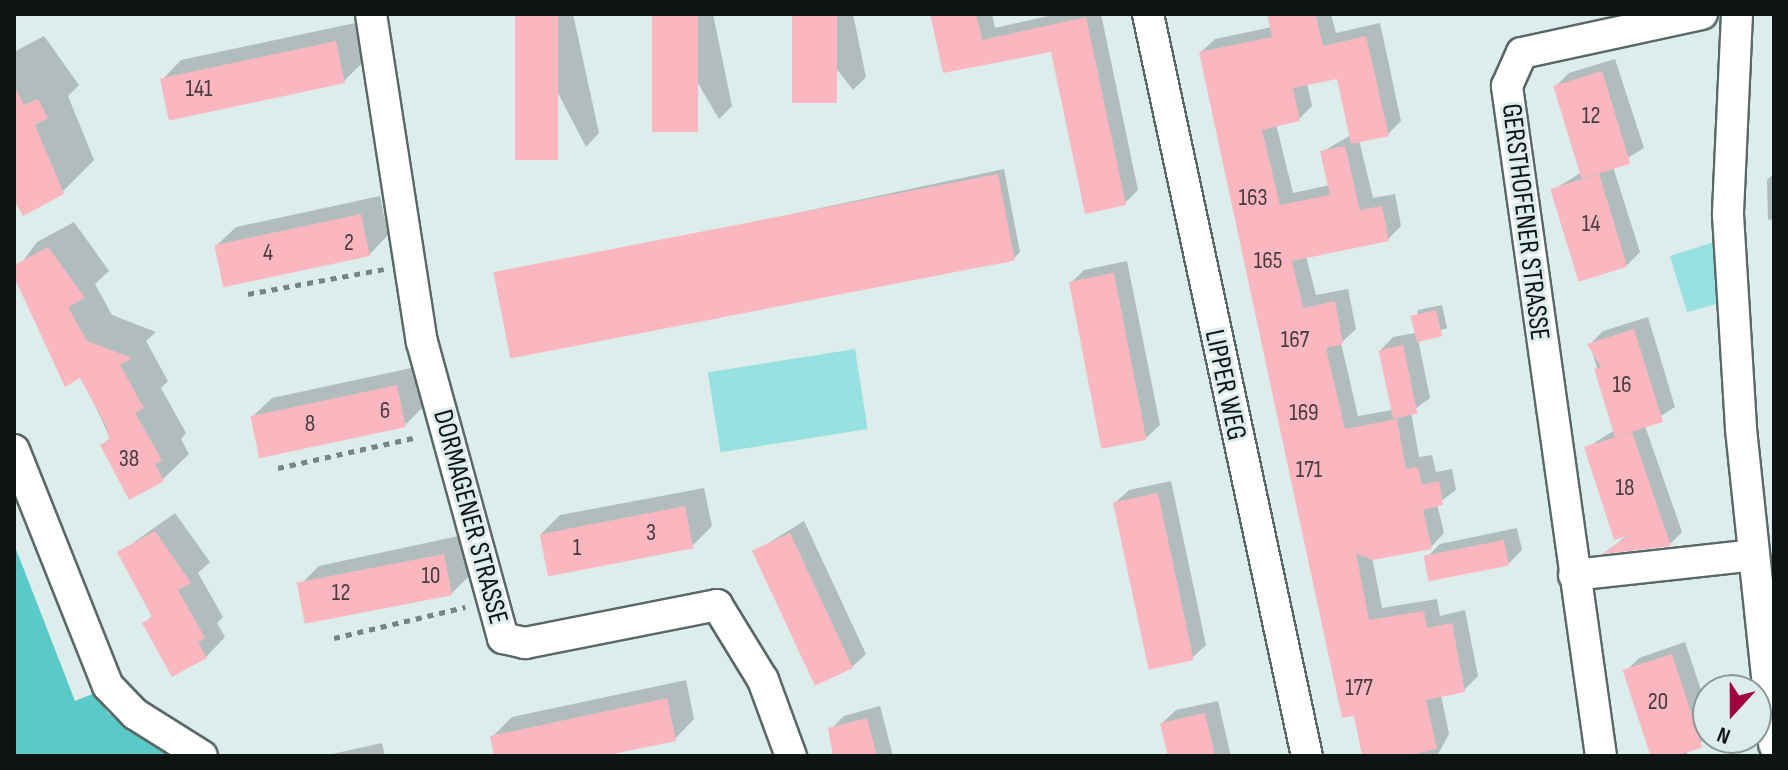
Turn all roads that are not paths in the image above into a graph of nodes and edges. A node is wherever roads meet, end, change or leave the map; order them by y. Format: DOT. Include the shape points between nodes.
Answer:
graph roads {
  1 [pos="371,14"];
  2 [pos="1148,14"];
  3 [pos="1702,14"];
  4 [pos="1737,14"];
  5 [pos="14,450"];
  6 [pos="1754,555"];
  7 [pos="1574,575"];
  8 [pos="1774,745"];
  9 [pos="202,756"];
  10 [pos="791,756"];
  11 [pos="1307,756"];
  12 [pos="1601,756"];
  1 -- 10 [label="street, DORMAGENER STRASSE" via="410,265 447,430 503,638 525,643 717,605 763,680"];
  2 -- 11 [label="street, LIPPER WEG"];
  3 -- 7 [label="street, GERSTHOFENER STRASSE" via="1522,53 1507,86"];
  4 -- 6 [label="street" via="1728,215"];
  5 -- 9 [label="street" via="108,686 135,714"];
  6 -- 7 [label="street"];
  6 -- 8 [label="street"];
  7 -- 12 [label="street, GERSTHOFENER STRASSE"];
}
